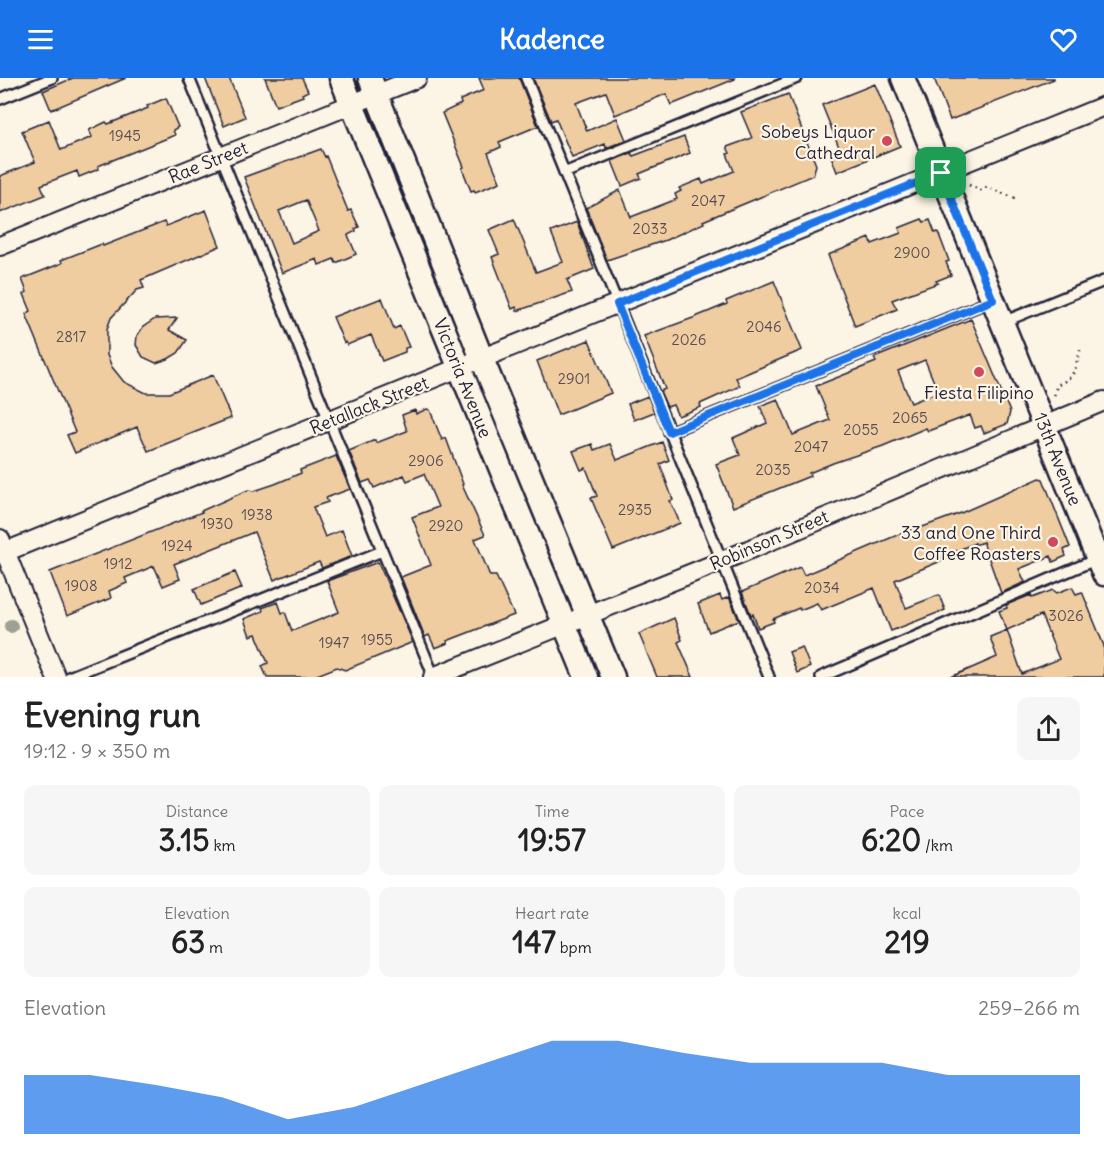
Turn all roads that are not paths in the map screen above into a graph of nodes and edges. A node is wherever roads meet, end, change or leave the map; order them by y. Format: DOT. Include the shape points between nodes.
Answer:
graph roads {
  1 [pos="52,78"];
  2 [pos="189,78"];
  3 [pos="340,78"];
  4 [pos="417,78"];
  5 [pos="526,78"];
  6 [pos="797,78"];
  7 [pos="903,78"];
  8 [pos="373,86"];
  9 [pos="0,99"];
  10 [pos="351,104"];
  11 [pos="1104,106"];
  12 [pos="222,157"];
  13 [pos="564,173"];
  14 [pos="941,173"];
  15 [pos="0,246"];
  16 [pos="1104,281"];
  17 [pos="993,300"];
  18 [pos="617,304"];
  19 [pos="1002,322"];
  20 [pos="482,359"];
  21 [pos="459,368"];
  22 [pos="1104,401"];
  23 [pos="329,421"];
  24 [pos="1044,425"];
  25 [pos="669,432"];
  26 [pos="2,548"];
  27 [pos="382,551"];
  28 [pos="722,561"];
  29 [pos="1102,563"];
  30 [pos="587,614"];
  31 [pos="564,624"];
  32 [pos="56,677"];
  33 [pos="69,677"];
  34 [pos="434,677"];
  35 [pos="586,677"];
  36 [pos="613,677"];
  37 [pos="769,677"];
  38 [pos="821,677"];
  1 -- 9 [label="lane"];
  2 -- 12 [label="lane"];
  3 -- 10 [label="street, Victoria Avenue"];
  4 -- 8 [label="street, Rae Street"];
  5 -- 13 [label="lane"];
  6 -- 13 [label="lane"];
  7 -- 14 [label="street, 13th Avenue"];
  8 -- 10 [label="street, Rae Street"];
  8 -- 20 [label="street, Victoria Avenue"];
  10 -- 12 [label="street, Rae Street"];
  10 -- 21 [label="street, Victoria Avenue"];
  11 -- 14 [label="street, Retallack Street"];
  12 -- 15 [label="street, Rae Street"];
  12 -- 23 [label="lane"];
  13 -- 18 [label="lane"];
  14 -- 17 [label="street, 13th Avenue"];
  14 -- 18 [label="street, Retallack Street"];
  16 -- 19 [label="lane"];
  17 -- 19 [label="street, 13th Avenue"];
  17 -- 25 [label="lane"];
  18 -- 20 [label="street, Retallack Street"];
  18 -- 25 [label="lane"];
  19 -- 24 [label="street, 13th Avenue"];
  20 -- 21 [label="street, Retallack Street"];
  20 -- 30 [label="street, Victoria Avenue"];
  21 -- 23 [label="street, Retallack Street"];
  21 -- 31 [label="street, Victoria Avenue"];
  22 -- 24 [label="street, Robinson Street"];
  23 -- 26 [label="street, Retallack Street"];
  23 -- 27 [label="lane"];
  24 -- 28 [label="street, Robinson Street"];
  24 -- 29 [label="street, 13th Avenue"];
  25 -- 28 [label="lane"];
  26 -- 32 [label="street"];
  27 -- 33 [label="lane"];
  27 -- 34 [label="lane"];
  28 -- 30 [label="street, Robinson Street"];
  28 -- 37 [label="lane"];
  29 -- 38 [label="lane"];
  30 -- 31 [label="street, Robinson Street"];
  30 -- 36 [label="street, Victoria Avenue"];
  31 -- 34 [label="street, Robinson Street"];
  31 -- 35 [label="street, Victoria Avenue"];
}
